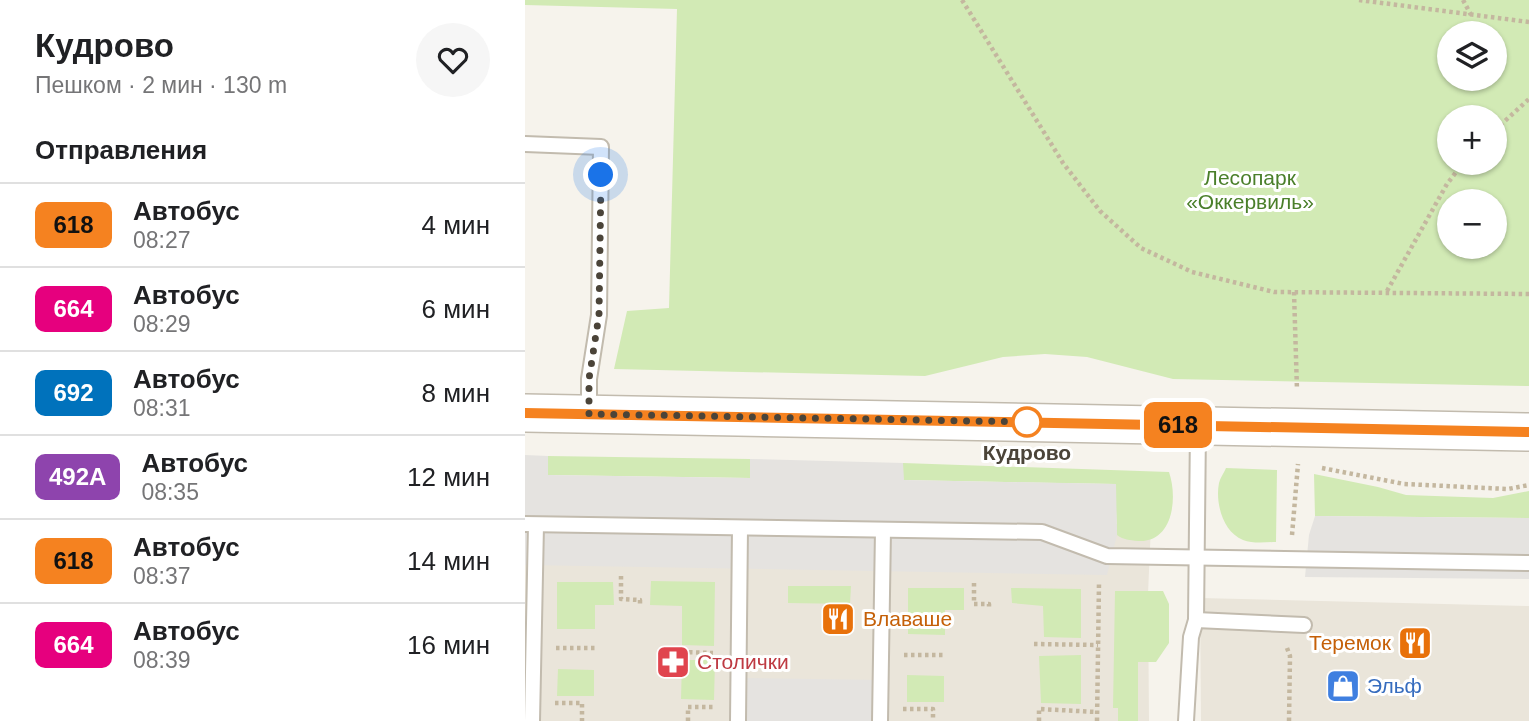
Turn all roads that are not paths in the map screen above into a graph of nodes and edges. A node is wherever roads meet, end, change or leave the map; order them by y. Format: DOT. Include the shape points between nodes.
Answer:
graph roads {
  1 [pos="525,144"];
  2 [pos="525,413"];
  3 [pos="589,414"];
  4 [pos="1198,426"];
  5 [pos="1529,432"];
  6 [pos="530,525"];
  7 [pos="740,528"];
  8 [pos="883,530"];
  9 [pos="1197,557"];
  10 [pos="1529,563"];
  11 [pos="1196,620"];
  12 [pos="1304,625"];
  13 [pos="532,721"];
  14 [pos="739,721"];
  15 [pos="880,721"];
  16 [pos="1186,721"];
  1 -- 3 [label="lane" via="601,147 599,315 589,379"];
  2 -- 3 [label="street"];
  3 -- 4 [label="street"];
  4 -- 5 [label="street"];
  4 -- 9 [label="lane"];
  6 -- 7 [label="lane"];
  6 -- 13 [label="lane"];
  7 -- 8 [label="lane"];
  7 -- 14 [label="lane"];
  8 -- 9 [label="lane" via="1042,532 1107,556"];
  8 -- 15 [label="lane"];
  9 -- 10 [label="lane"];
  9 -- 11 [label="lane"];
  11 -- 12 [label="lane"];
  11 -- 16 [label="lane"];
}
